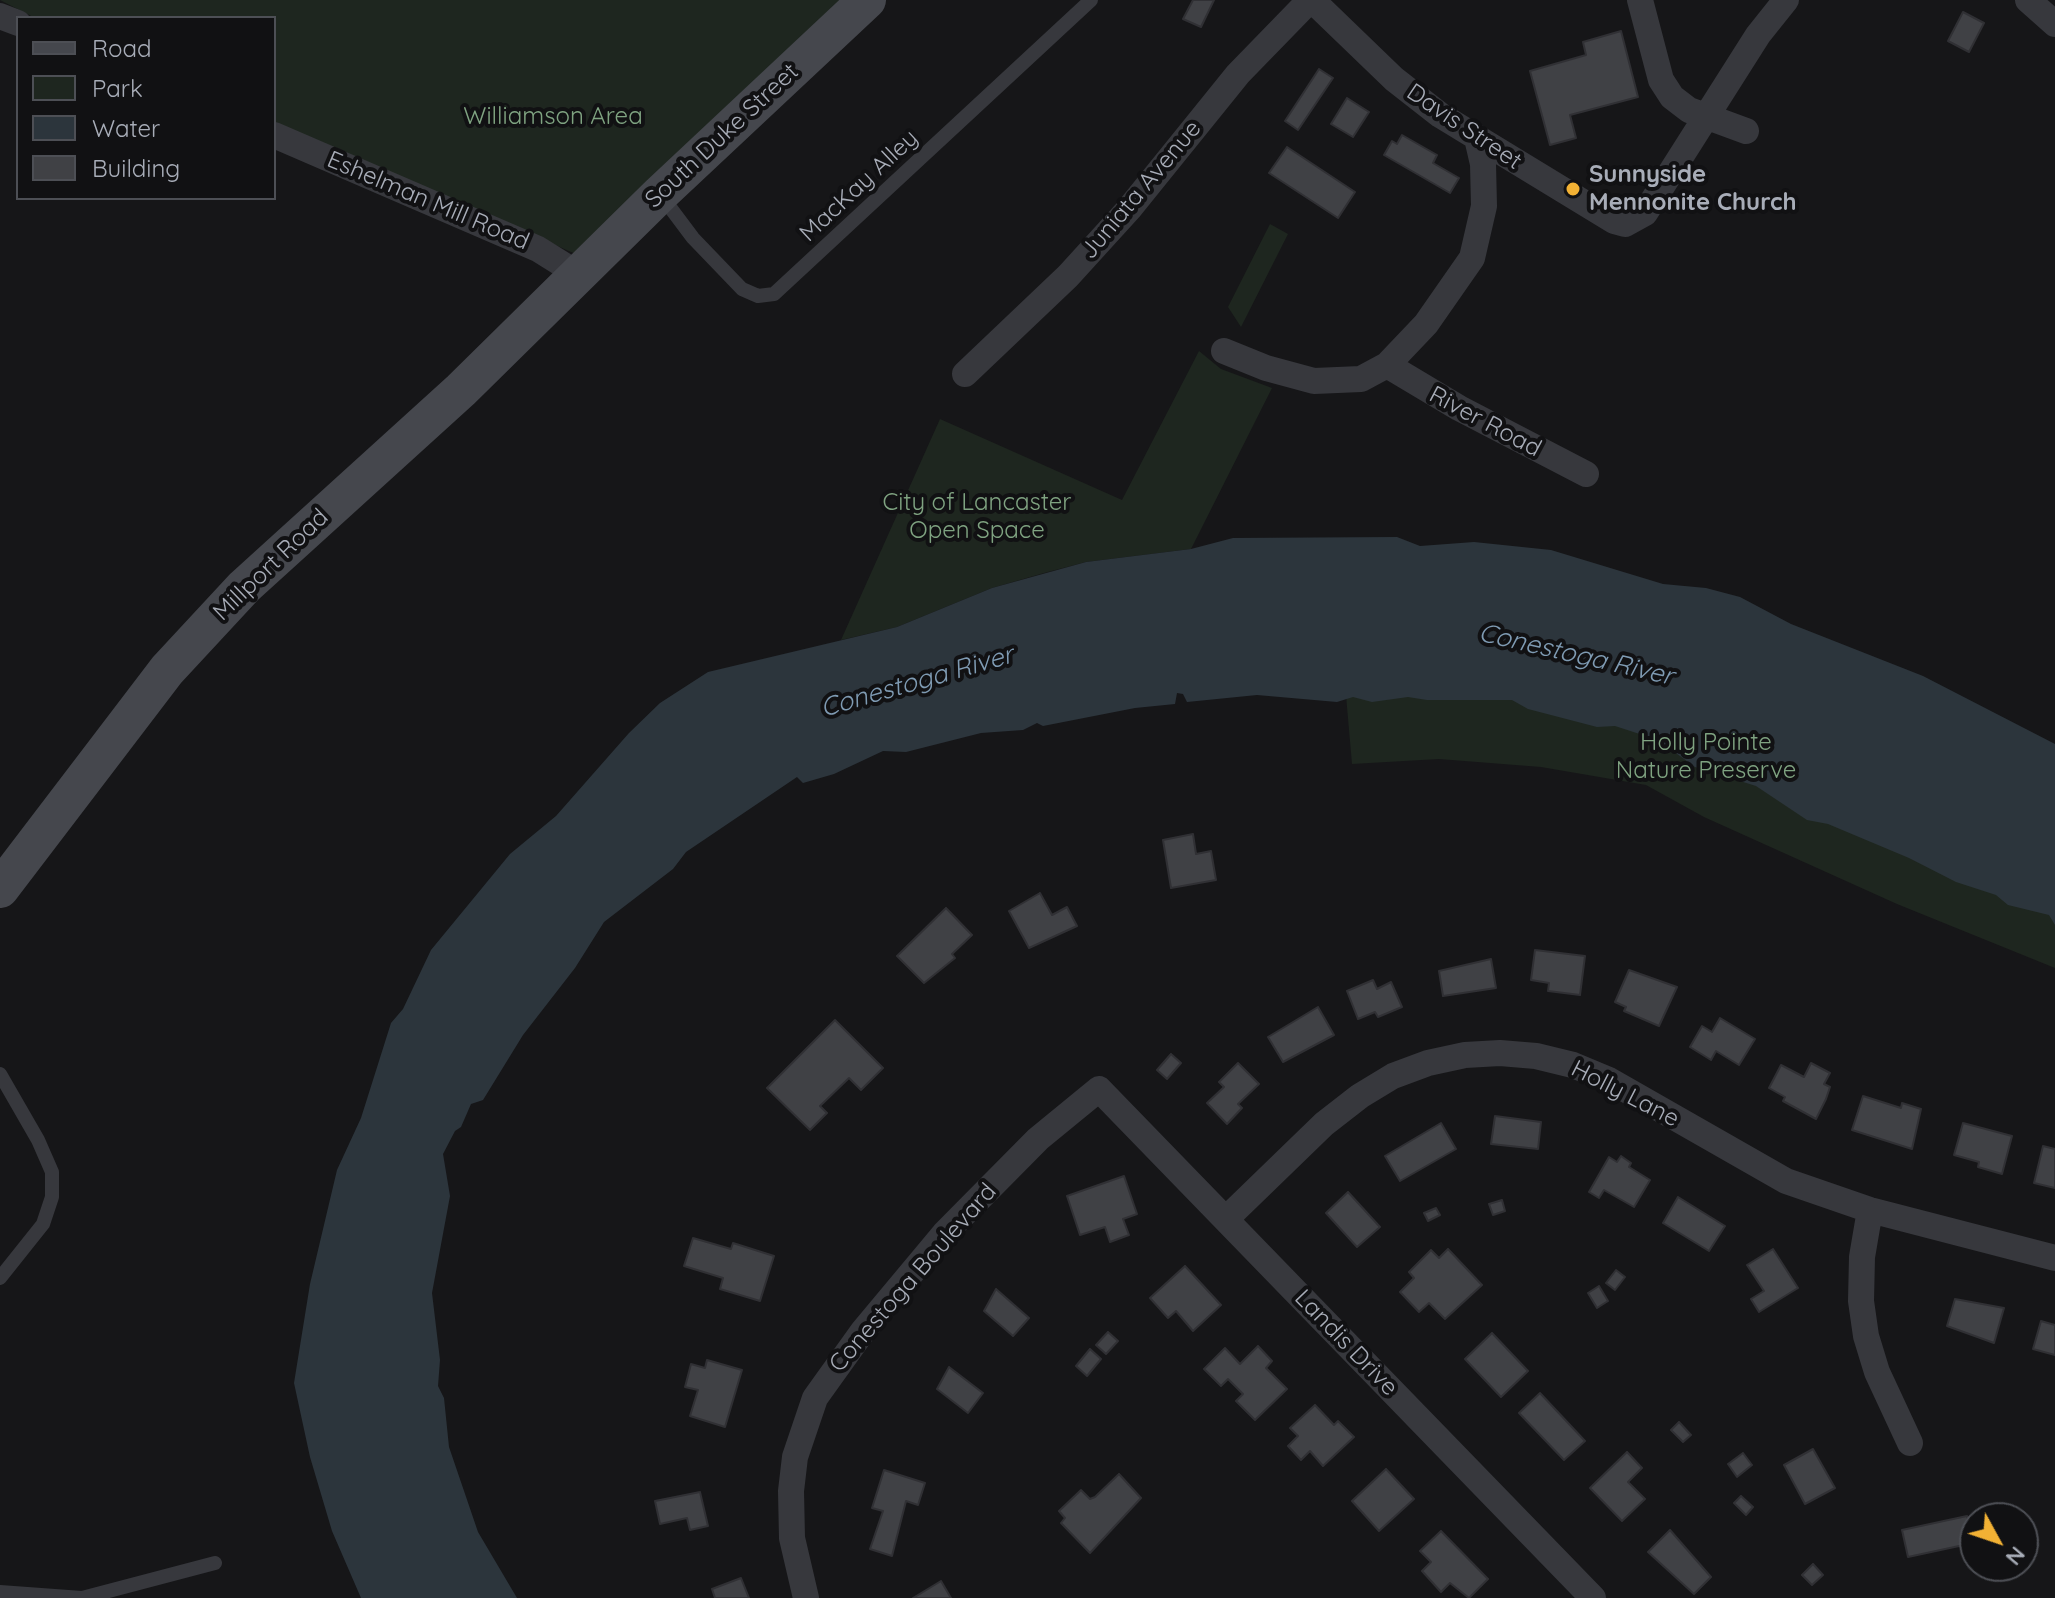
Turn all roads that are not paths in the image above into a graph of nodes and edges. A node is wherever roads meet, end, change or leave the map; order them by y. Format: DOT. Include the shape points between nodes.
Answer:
graph roads {
  1 [pos="867,0"];
  2 [pos="1091,0"];
  3 [pos="1311,0"];
  4 [pos="1640,0"];
  5 [pos="1786,0"];
  6 [pos="2028,0"];
  7 [pos="2055,24"];
  8 [pos="1707,114"];
  9 [pos="1746,131"];
  10 [pos="276,136"];
  11 [pos="1477,138"];
  12 [pos="660,194"];
  13 [pos="578,274"];
  14 [pos="1224,351"];
  15 [pos="1387,365"];
  16 [pos="965,374"];
  17 [pos="1586,474"];
  18 [pos="0,889"];
  19 [pos="0,1074"];
  20 [pos="1099,1089"];
  21 [pos="1870,1210"];
  22 [pos="1226,1219"];
  23 [pos="2055,1258"];
  24 [pos="0,1278"];
  25 [pos="1910,1443"];
  26 [pos="215,1563"];
  27 [pos="0,1592"];
  28 [pos="806,1598"];
  29 [pos="1593,1598"];
  1 -- 12 [label="main road, South Duke Street"];
  2 -- 12 [label="lane, MacKay Alley" via="774,294 758,296 742,289"];
  3 -- 11 [label="street, Davis Street" via="1394,79"];
  3 -- 16 [label="street, Juniata Avenue" via="1238,74 1068,276"];
  4 -- 8 [label="street" via="1661,80 1689,110"];
  5 -- 8 [label="street"];
  6 -- 7 [label="street"];
  8 -- 9 [label="street"];
  8 -- 11 [label="street, Davis Street" via="1635,221 1614,221"];
  10 -- 13 [label="street, Eshelman Mill Road" via="538,249"];
  11 -- 15 [label="street" via="1484,206 1472,258 1426,324"];
  12 -- 13 [label="main road, South Duke Street"];
  13 -- 18 [label="main road, Millport Road" via="461,390 244,587 167,670"];
  14 -- 15 [label="street" via="1314,381 1361,379"];
  15 -- 17 [label="street, River Road"];
  19 -- 24 [label="lane" via="52,1172 52,1197 43,1224"];
  20 -- 22 [label="street, Landis Drive"];
  20 -- 28 [label="street, Conestoga Boulevard" via="1038,1139 944,1234 815,1398 795,1457 791,1491 792,1538"];
  21 -- 22 [label="street, Holly Lane" via="1786,1181 1585,1070 1536,1056 1500,1053 1465,1055 1393,1076 1324,1124"];
  21 -- 23 [label="street, Holly Lane"];
  21 -- 25 [label="street" via="1862,1272 1866,1336"];
  22 -- 29 [label="street, Landis Drive"];
  26 -- 27 [label="lane" via="82,1598"];
}
